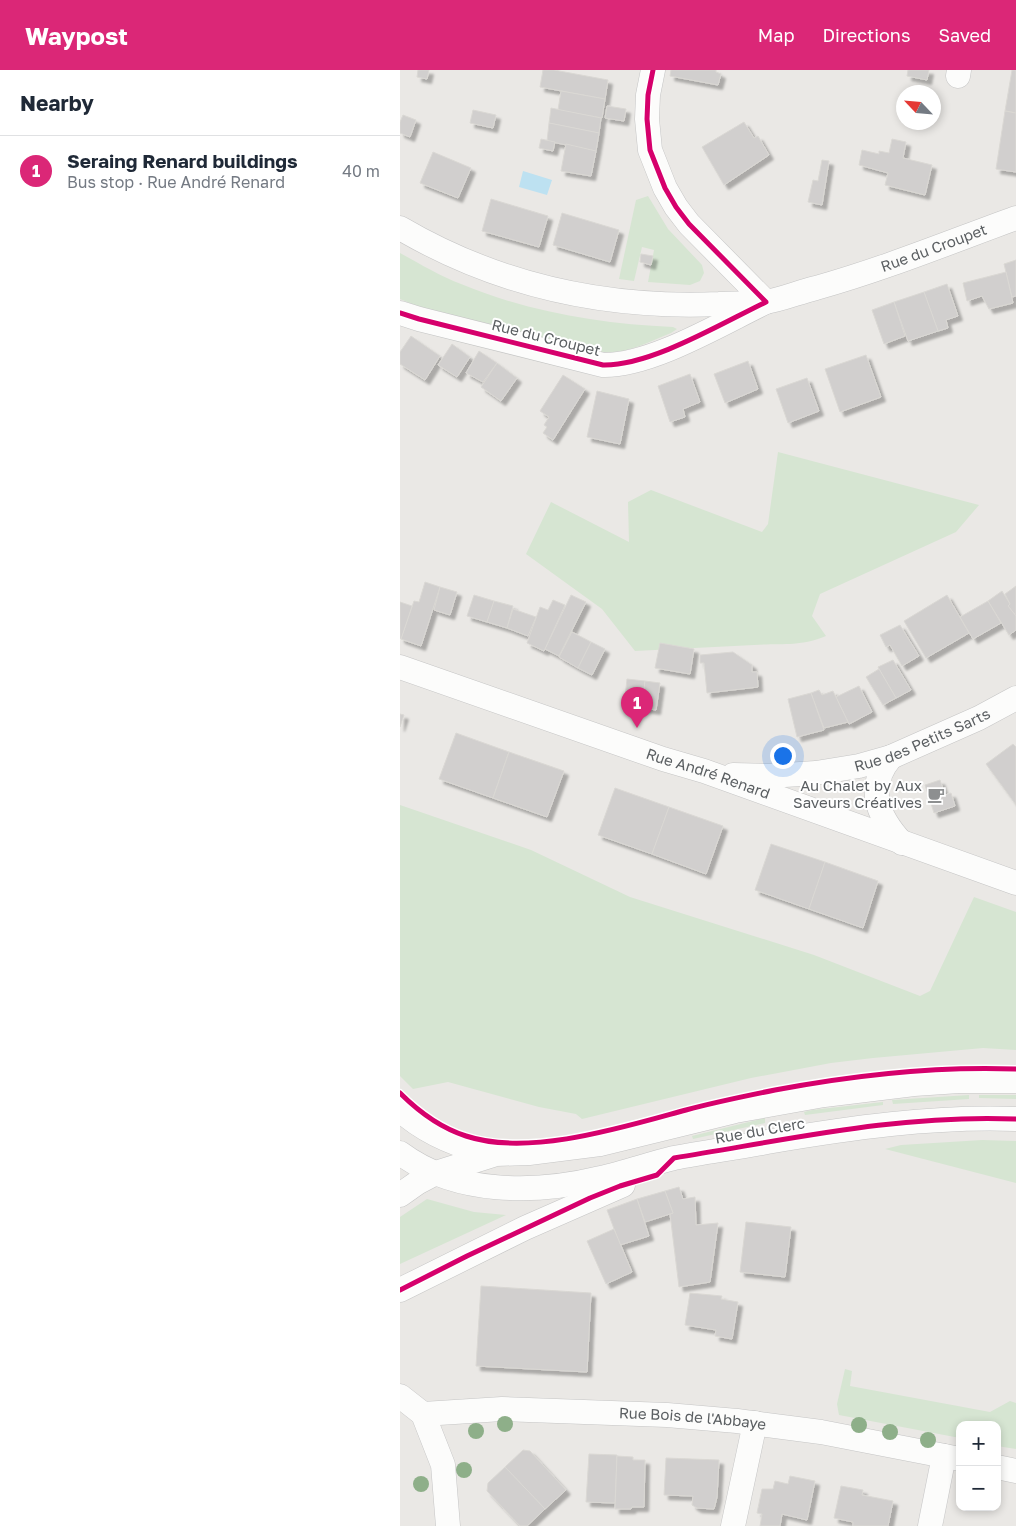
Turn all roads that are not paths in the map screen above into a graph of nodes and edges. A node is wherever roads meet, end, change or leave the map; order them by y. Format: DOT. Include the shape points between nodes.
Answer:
graph roads {
  1 [pos="653,70"];
  2 [pos="1016,218"];
  3 [pos="400,228"];
  4 [pos="766,302"];
  5 [pos="400,313"];
  6 [pos="400,667"];
  7 [pos="1016,698"];
  8 [pos="891,757"];
  9 [pos="704,771"];
  10 [pos="902,843"];
  11 [pos="1016,883"];
  12 [pos="1016,1081"];
  13 [pos="400,1110"];
  14 [pos="1016,1119"];
  15 [pos="400,1153"];
  16 [pos="496,1154"];
  17 [pos="674,1158"];
  18 [pos="436,1173"];
  19 [pos="400,1195"];
  20 [pos="401,1291"];
  21 [pos="400,1396"];
  22 [pos="423,1414"];
  23 [pos="755,1422"];
  24 [pos="952,1458"];
  25 [pos="1001,1468"];
  26 [pos="1016,1470"];
  27 [pos="448,1526"];
  28 [pos="733,1526"];
  29 [pos="930,1526"];
  1 -- 4 [label="street" via="648,95 650,150 665,188 689,224"];
  2 -- 4 [label="street, Rue du Croupet" via="843,280"];
  3 -- 4 [label="street, Rue du Croupet" via="488,271 578,295 680,306"];
  4 -- 5 [label="street, Rue du Croupet" via="679,344 634,362 613,365"];
  6 -- 9 [label="street, Rue André Renard"];
  7 -- 8 [label="street, Rue des Petits Sarts"];
  8 -- 9 [label="street, Rue des Petits Sarts" via="816,773 769,776"];
  8 -- 10 [label="street" via="882,767 876,792 881,815"];
  9 -- 10 [label="street, Rue André Renard"];
  10 -- 11 [label="street, Rue André Renard"];
  12 -- 16 [label="street, Rue du Clerc" via="914,1084 824,1094 735,1111 600,1144"];
  13 -- 16 [label="street" via="421,1127 446,1140"];
  14 -- 17 [label="street, Rue du Clerc" via="924,1120 854,1128"];
  15 -- 18 [label="street"];
  16 -- 18 [label="street, Rue du Clerc"];
  17 -- 18 [label="street, Rue du Clerc" via="600,1178 538,1188 502,1188 468,1183"];
  17 -- 20 [label="street" via="657,1175 620,1186 525,1228"];
  18 -- 19 [label="street"];
  21 -- 22 [label="street"];
  22 -- 23 [label="street, Rue Bois de l'Abbaye" via="502,1409"];
  22 -- 27 [label="street" via="443,1465"];
  23 -- 24 [label="street, Rue Bois de l'Abbaye"];
  23 -- 28 [label="street"];
  24 -- 29 [label="street"];
  25 -- 26 [label="street"];
}
